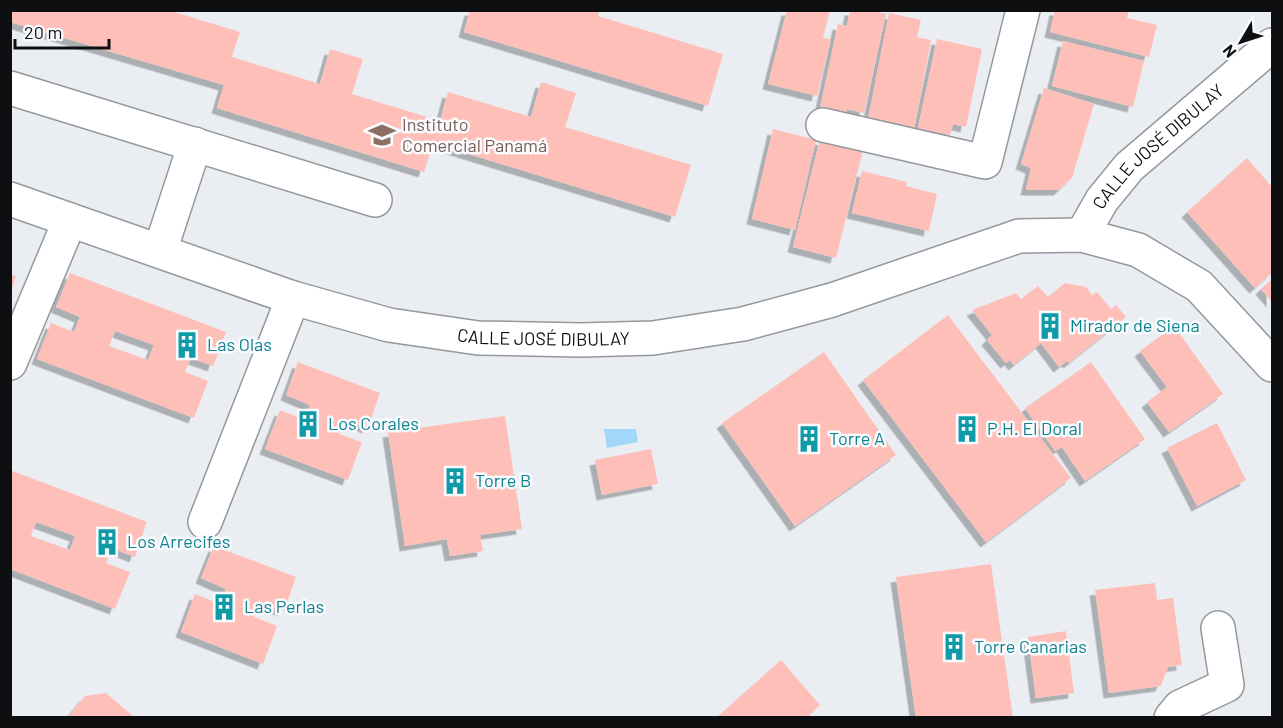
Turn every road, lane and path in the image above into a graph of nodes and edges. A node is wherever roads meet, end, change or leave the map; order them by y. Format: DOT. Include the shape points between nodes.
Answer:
graph roads {
  1 [pos="1018,12"];
  2 [pos="1272,45"];
  3 [pos="10,88"];
  4 [pos="823,125"];
  5 [pos="195,144"];
  6 [pos="10,199"];
  7 [pos="375,200"];
  8 [pos="70,219"];
  9 [pos="1082,235"];
  10 [pos="159,251"];
  11 [pos="293,298"];
  12 [pos="10,363"];
  13 [pos="1272,365"];
  14 [pos="205,522"];
  15 [pos="1218,628"];
  16 [pos="1171,717"];
  1 -- 4 [label="street" via="985,162"];
  2 -- 9 [label="street, CALLE JOSÉ DIBULAY" via="1129,167 1102,200"];
  3 -- 5 [label="street"];
  5 -- 7 [label="street"];
  5 -- 10 [label="street"];
  6 -- 8 [label="street, CALLE JOSÉ DIBULAY"];
  8 -- 10 [label="street, CALLE JOSÉ DIBULAY"];
  8 -- 12 [label="street"];
  9 -- 11 [label="street, CALLE JOSÉ DIBULAY" via="1019,236 832,300 743,324 653,338 478,338 389,325"];
  9 -- 13 [label="street, CALLE JOSÉ DIBULAY" via="1138,250 1199,286"];
  10 -- 11 [label="street, CALLE JOSÉ DIBULAY"];
  11 -- 14 [label="street"];
  15 -- 16 [label="street" via="1227,685 1180,707"];
}
